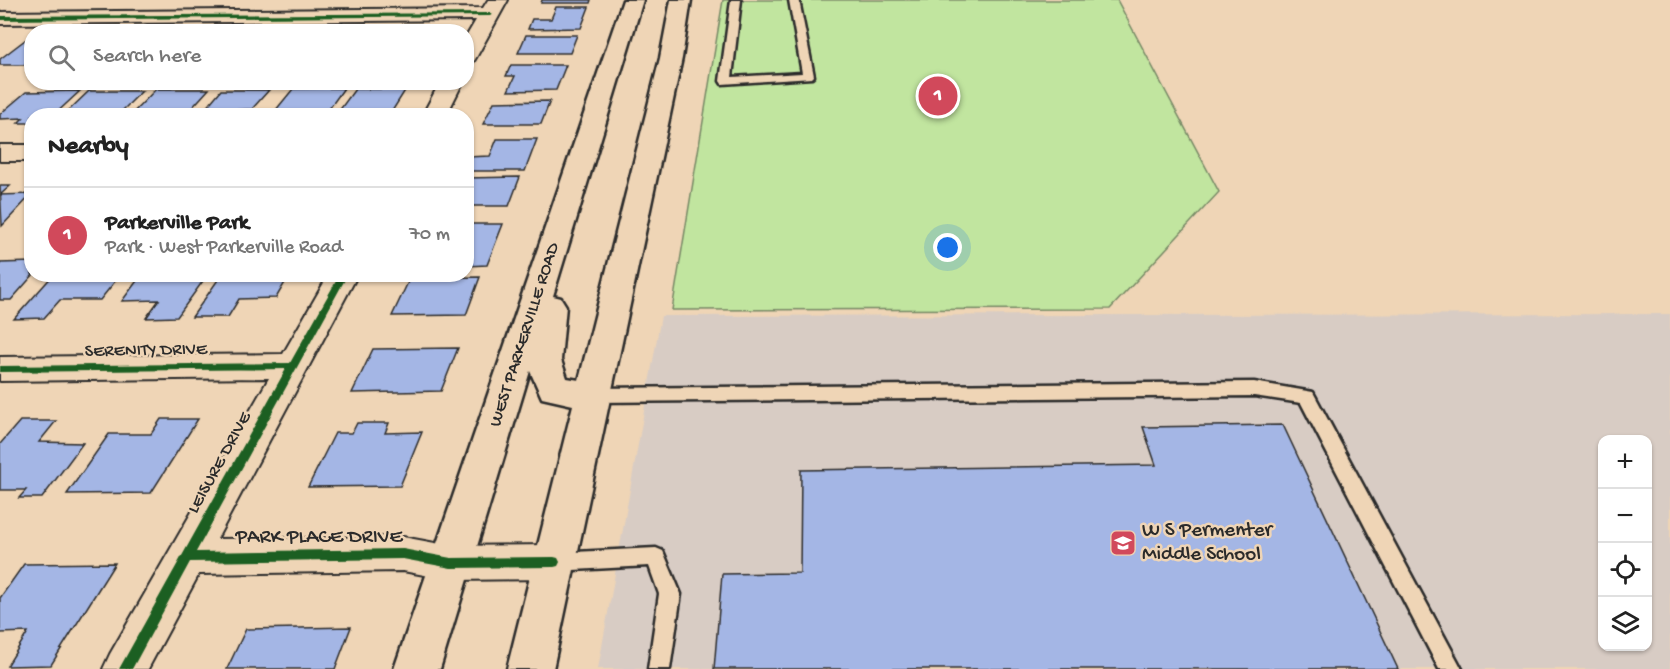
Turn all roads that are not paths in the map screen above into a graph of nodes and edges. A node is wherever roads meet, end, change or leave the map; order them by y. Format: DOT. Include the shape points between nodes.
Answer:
graph roads {
  1 [pos="633,0"];
  2 [pos="681,0"];
  3 [pos="736,0"];
  4 [pos="794,0"];
  5 [pos="494,7"];
  6 [pos="0,18"];
  7 [pos="474,42"];
  8 [pos="448,90"];
  9 [pos="438,108"];
  10 [pos="0,153"];
  11 [pos="24,153"];
  12 [pos="561,224"];
  13 [pos="339,282"];
  14 [pos="292,366"];
  15 [pos="0,369"];
  16 [pos="593,395"];
  17 [pos="187,557"];
  18 [pos="554,562"];
  19 [pos="451,563"];
  20 [pos="125,669"];
  21 [pos="417,669"];
  22 [pos="530,669"];
  23 [pos="659,669"];
  24 [pos="1451,669"];
  1 -- 12 [label="main road, WEST PARKERVILLE ROAD"];
  2 -- 16 [label="main road"];
  3 -- 4 [label="lane" via="726,81 808,75"];
  5 -- 6 [label="street"];
  5 -- 7 [label="street"];
  8 -- 9 [label="street"];
  10 -- 11 [label="street"];
  12 -- 16 [label="main road" via="544,360 554,389"];
  12 -- 19 [label="main road, WEST PARKERVILLE ROAD"];
  13 -- 14 [label="street, LEISURE DRIVE"];
  14 -- 15 [label="street, SERENITY DRIVE"];
  14 -- 17 [label="street, LEISURE DRIVE"];
  16 -- 18 [label="main road"];
  16 -- 24 [label="lane" via="1254,389 1307,397"];
  17 -- 19 [label="street, PARK PLACE DRIVE" via="403,554"];
  17 -- 20 [label="street, LEISURE DRIVE"];
  18 -- 19 [label="street, PARK PLACE DRIVE"];
  18 -- 22 [label="main road"];
  18 -- 23 [label="lane" via="656,556 670,594"];
  19 -- 21 [label="main road, WEST PARKERVILLE ROAD"];
}
